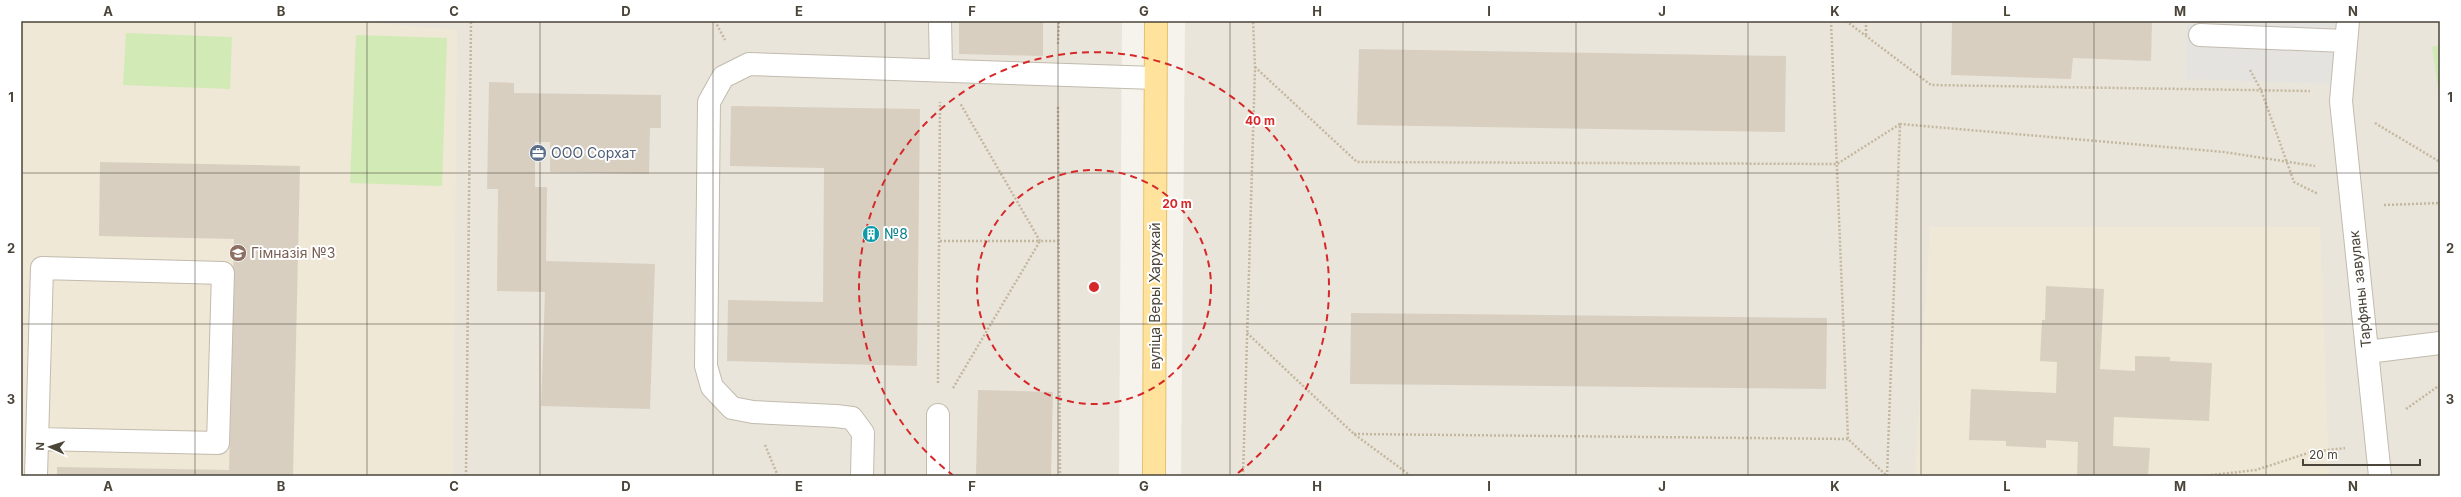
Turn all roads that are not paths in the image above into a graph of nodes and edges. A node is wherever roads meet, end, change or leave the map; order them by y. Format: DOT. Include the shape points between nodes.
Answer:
graph roads {
  1 [pos="940,21"];
  2 [pos="1156,21"];
  3 [pos="2346,31"];
  4 [pos="2200,35"];
  5 [pos="941,69"];
  6 [pos="1156,78"];
  7 [pos="2440,343"];
  8 [pos="2367,352"];
  9 [pos="938,415"];
  10 [pos="37,439"];
  11 [pos="36,476"];
  12 [pos="862,476"];
  13 [pos="938,476"];
  14 [pos="1154,476"];
  15 [pos="2380,476"];
  1 -- 5 [label="street"];
  2 -- 6 [label="main road, вуліца Веры Харужай"];
  3 -- 4 [label="street"];
  3 -- 8 [label="street, Тарфяны завулак" via="2340,101"];
  5 -- 6 [label="street"];
  5 -- 12 [label="street" via="749,64 723,77 709,102 706,366 712,387 732,408 852,418 863,433"];
  6 -- 14 [label="main road, вуліца Веры Харужай"];
  7 -- 8 [label="street"];
  8 -- 15 [label="street, Тарфяны завулак"];
  9 -- 13 [label="street"];
  10 -- 10 [label="street" via="42,268 223,273 218,443"];
  10 -- 11 [label="street"];
}
